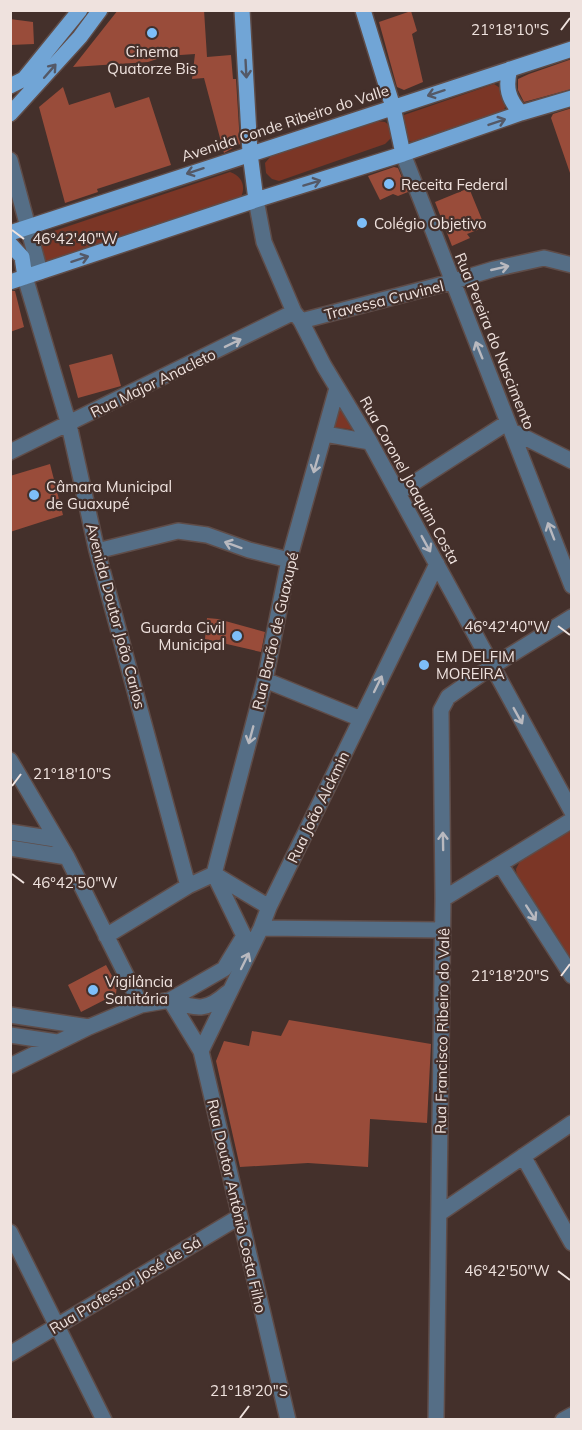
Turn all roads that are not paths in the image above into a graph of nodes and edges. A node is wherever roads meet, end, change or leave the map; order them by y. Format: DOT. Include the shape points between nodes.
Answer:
graph roads {
  1 [pos="80,10"];
  2 [pos="100,10"];
  3 [pos="243,10"];
  4 [pos="363,10"];
  5 [pos="572,49"];
  6 [pos="510,69"];
  7 [pos="10,86"];
  8 [pos="572,99"];
  9 [pos="393,107"];
  10 [pos="521,113"];
  11 [pos="10,114"];
  12 [pos="250,153"];
  13 [pos="403,154"];
  14 [pos="10,160"];
  15 [pos="256,200"];
  16 [pos="27,227"];
  17 [pos="10,233"];
  18 [pos="10,244"];
  19 [pos="572,265"];
  20 [pos="40,272"];
  21 [pos="17,280"];
  22 [pos="451,282"];
  23 [pos="298,317"];
  24 [pos="338,388"];
  25 [pos="69,424"];
  26 [pos="510,426"];
  27 [pos="325,434"];
  28 [pos="370,442"];
  29 [pos="10,452"];
  30 [pos="572,461"];
  31 [pos="398,493"];
  32 [pos="97,551"];
  33 [pos="289,560"];
  34 [pos="437,564"];
  35 [pos="572,586"];
  36 [pos="572,617"];
  37 [pos="491,667"];
  38 [pos="265,680"];
  39 [pos="361,719"];
  40 [pos="10,760"];
  41 [pos="572,812"];
  42 [pos="572,820"];
  43 [pos="10,832"];
  44 [pos="55,839"];
  45 [pos="10,848"];
  46 [pos="67,857"];
  47 [pos="500,864"];
  48 [pos="214,874"];
  49 [pos="188,886"];
  50 [pos="443,899"];
  51 [pos="269,907"];
  52 [pos="261,928"];
  53 [pos="443,930"];
  54 [pos="106,936"];
  55 [pos="572,976"];
  56 [pos="231,989"];
  57 [pos="170,1000"];
  58 [pos="141,1005"];
  59 [pos="10,1015"];
  60 [pos="89,1027"];
  61 [pos="10,1035"];
  62 [pos="57,1042"];
  63 [pos="201,1051"];
  64 [pos="10,1066"];
  65 [pos="572,1123"];
  66 [pos="523,1156"];
  67 [pos="440,1213"];
  68 [pos="239,1217"];
  69 [pos="10,1232"];
  70 [pos="572,1243"];
  71 [pos="57,1326"];
  72 [pos="10,1354"];
  73 [pos="572,1415"];
  74 [pos="104,1419"];
  75 [pos="288,1419"];
  76 [pos="436,1419"];
  77 [pos="563,1419"];
  1 -- 7 [label="main road" via="24,79"];
  11 -- 2 [label="main road, one-way"];
  3 -- 12 [label="main road, Rua Coronel Joaquim Costa, one-way"];
  4 -- 9 [label="main road, Rua Pereira do Nascimento"];
  5 -- 6 [label="main road, Avenida Conde Ribeiro do Valle"];
  6 -- 9 [label="main road, Avenida Conde Ribeiro do Valle, one-way"];
  6 -- 10 [label="main road" via="507,90 512,104"];
  8 -- 10 [label="main road"];
  9 -- 12 [label="main road, Avenida Conde Ribeiro do Valle"];
  9 -- 13 [label="main road, Rua Pereira do Nascimento"];
  13 -- 10 [label="main road, one-way"];
  12 -- 15 [label="main road, Rua Coronel Joaquim Costa"];
  12 -- 16 [label="main road, Avenida Conde Ribeiro do Valle, one-way"];
  15 -- 13 [label="main road, one-way"];
  13 -- 22 [label="street, Rua Pereira do Nascimento"];
  14 -- 16 [label="street"];
  20 -- 15 [label="main road, one-way"];
  15 -- 23 [label="street, Rua Coronel Joaquim Costa" via="264,242"];
  16 -- 17 [label="main road, Avenida Conde Ribeiro do Valle"];
  16 -- 20 [label="street"];
  18 -- 21 [label="main road" via="22,257"];
  22 -- 19 [label="street, Travessa Cruvinel, one-way" via="544,258"];
  20 -- 21 [label="main road"];
  21 -- 25 [label="street, Avenida Doutor João Carlos"];
  22 -- 23 [label="street, Travessa Cruvinel"];
  26 -- 22 [label="street, Rua Pereira do Nascimento, one-way"];
  23 -- 24 [label="street, Rua Coronel Joaquim Costa"];
  25 -- 23 [label="street, Rua Major Anacleto, one-way"];
  24 -- 27 [label="street, Rua Barão de Guaxupé"];
  24 -- 28 [label="street, Rua Coronel Joaquim Costa"];
  25 -- 29 [label="street, Rua Major Anacleto"];
  25 -- 32 [label="street, Avenida Doutor João Carlos"];
  26 -- 30 [label="street"];
  26 -- 31 [label="street"];
  35 -- 26 [label="street, Rua Pereira do Nascimento, one-way"];
  27 -- 28 [label="street"];
  27 -- 33 [label="street, Rua Barão de Guaxupé, one-way"];
  28 -- 31 [label="street, Rua Coronel Joaquim Costa"];
  31 -- 34 [label="street, Rua Coronel Joaquim Costa, one-way"];
  33 -- 32 [label="street, one-way" via="207,535 178,531"];
  32 -- 49 [label="street, Avenida Doutor João Carlos"];
  33 -- 38 [label="street, Rua Barão de Guaxupé"];
  34 -- 37 [label="street, Rua Coronel Joaquim Costa"];
  39 -- 34 [label="street, Rua João Alckmin, one-way"];
  36 -- 37 [label="street, Rua Francisco Ribeiro do Valê"];
  37 -- 41 [label="street, Rua Coronel Joaquim Costa, one-way"];
  50 -- 37 [label="street, Rua Francisco Ribeiro do Valê, one-way" via="441,710 448,697"];
  38 -- 39 [label="street"];
  38 -- 48 [label="street, Rua Barão de Guaxupé, one-way"];
  39 -- 51 [label="street, Rua João Alckmin"];
  40 -- 44 [label="street"];
  42 -- 47 [label="street"];
  43 -- 44 [label="street"];
  44 -- 46 [label="street"];
  45 -- 46 [label="street"];
  46 -- 54 [label="street"];
  47 -- 50 [label="street"];
  47 -- 55 [label="street, one-way"];
  48 -- 49 [label="street"];
  48 -- 51 [label="street"];
  48 -- 57 [label="street" via="244,936 224,969"];
  49 -- 54 [label="street"];
  50 -- 53 [label="street, Rua Francisco Ribeiro do Valê"];
  51 -- 52 [label="street, Rua João Alckmin"];
  52 -- 53 [label="street"];
  56 -- 52 [label="street, Rua João Alckmin, one-way"];
  53 -- 67 [label="street, Rua Francisco Ribeiro do Valê"];
  54 -- 58 [label="street"];
  56 -- 57 [label="street" via="204,1008"];
  56 -- 63 [label="street, Rua João Alckmin"];
  57 -- 58 [label="street"];
  57 -- 63 [label="street, Rua Doutor Antônio Costa Filho"];
  58 -- 60 [label="street"];
  59 -- 60 [label="street"];
  60 -- 62 [label="street"];
  61 -- 62 [label="street"];
  62 -- 64 [label="street"];
  63 -- 68 [label="street, Rua Doutor Antônio Costa Filho"];
  65 -- 66 [label="street"];
  66 -- 67 [label="street"];
  66 -- 70 [label="street"];
  67 -- 76 [label="street, Rua Francisco Ribeiro do Valê"];
  68 -- 71 [label="street, Rua Professor José de Sá"];
  68 -- 75 [label="street, Rua Doutor Antônio Costa Filho"];
  69 -- 71 [label="street"];
  71 -- 72 [label="street, Rua Professor José de Sá"];
  71 -- 74 [label="street"];
  73 -- 77 [label="street"];
}
